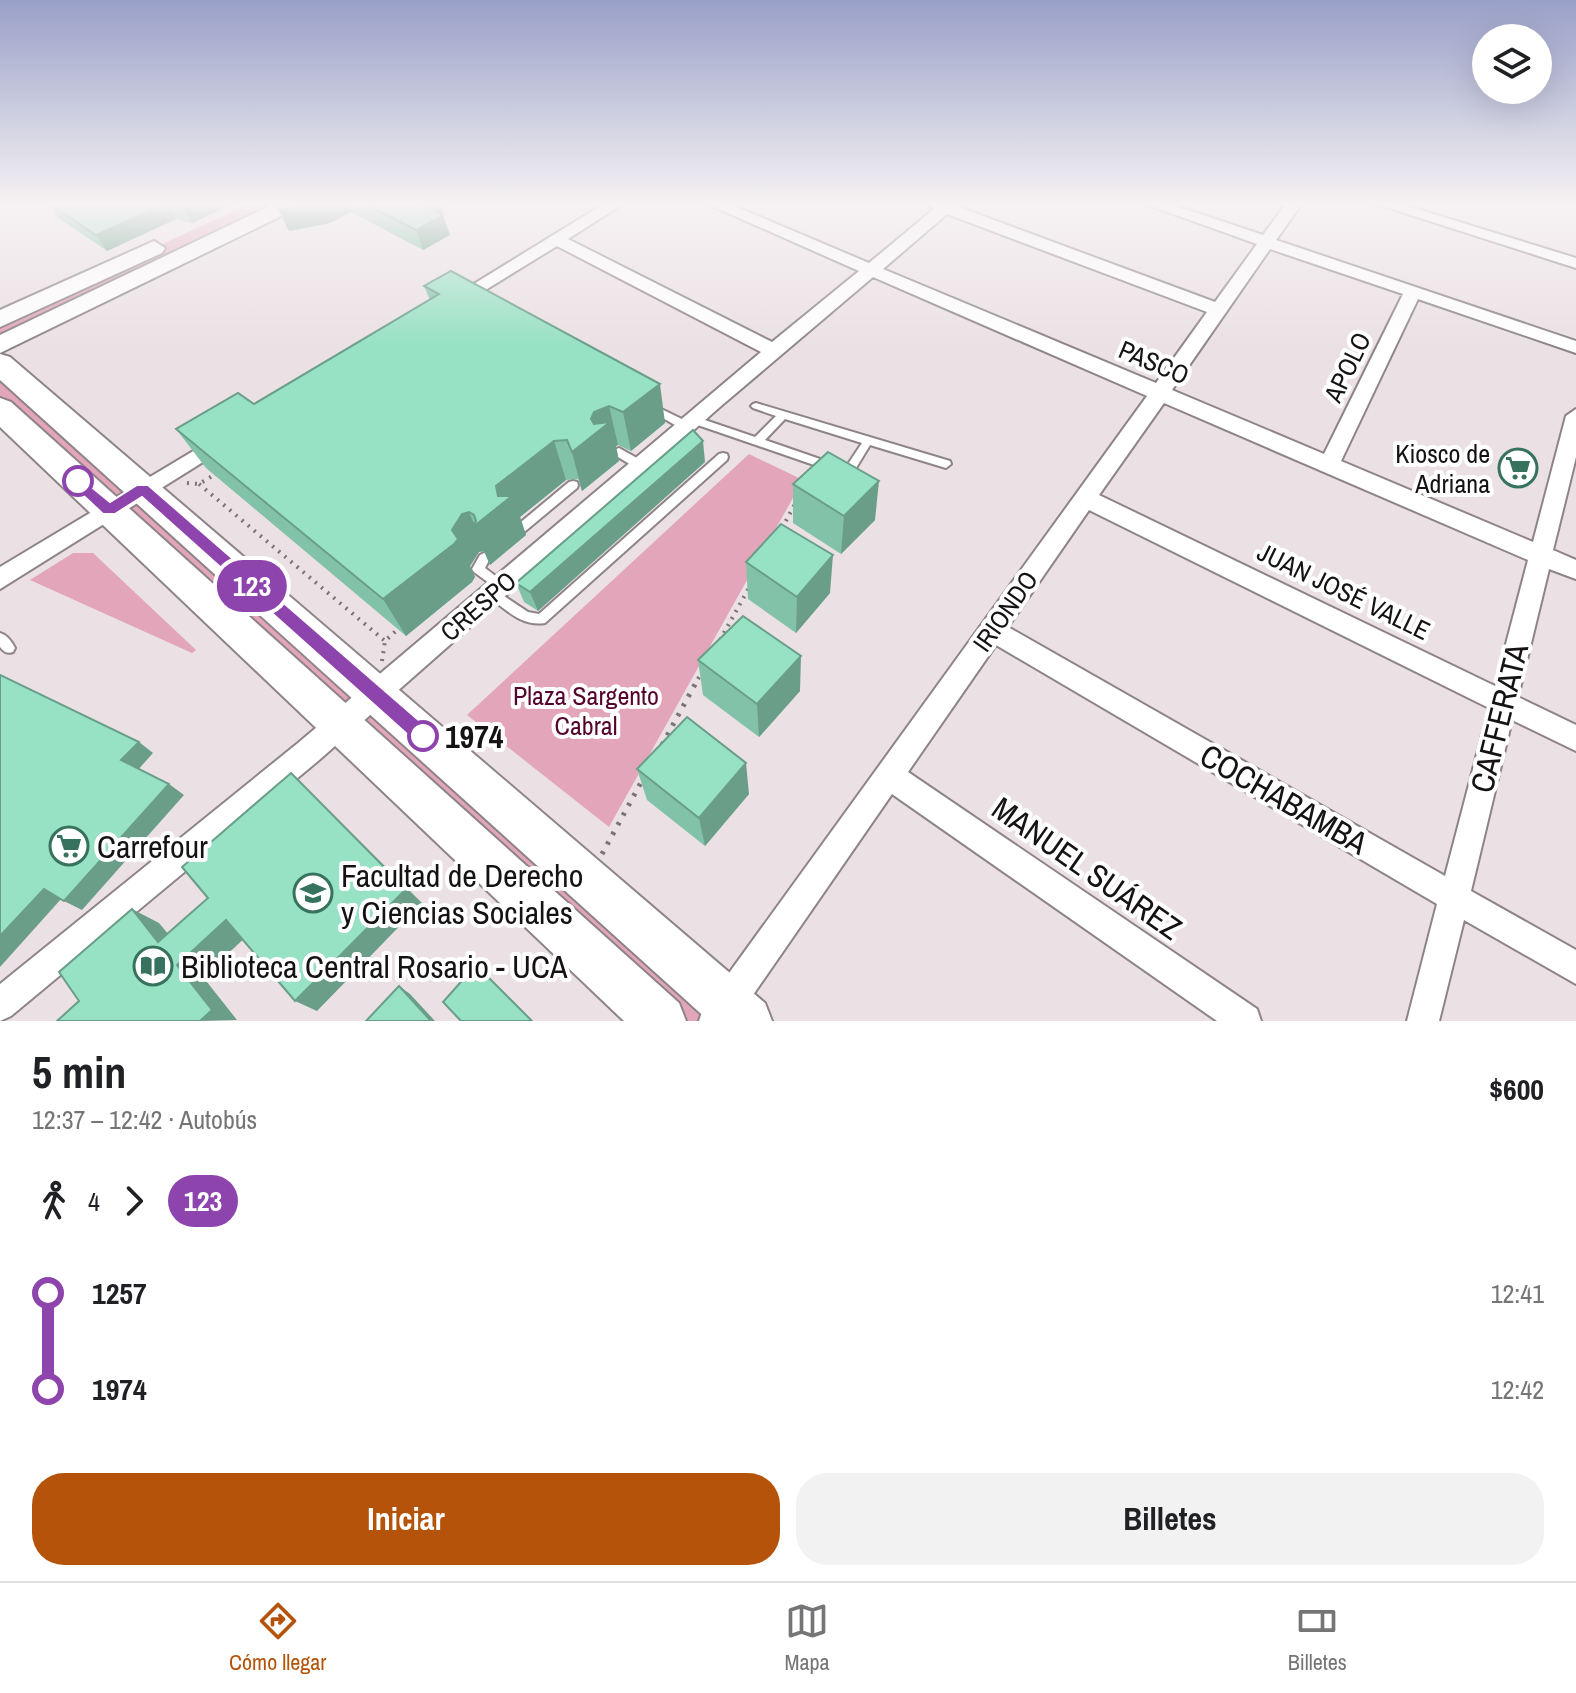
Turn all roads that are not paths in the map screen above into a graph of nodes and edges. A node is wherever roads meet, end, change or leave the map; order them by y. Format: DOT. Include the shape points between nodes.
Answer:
graph roads {
  1 [pos="150,250"];
  2 [pos="197,250"];
  3 [pos="542,250"];
  4 [pos="576,250"];
  5 [pos="823,250"];
  6 [pos="893,250"];
  7 [pos="1061,250"];
  8 [pos="1261,250"];
  9 [pos="1288,250"];
  10 [pos="1533,250"];
  11 [pos="1576,263"];
  12 [pos="871,270"];
  13 [pos="1413,292"];
  14 [pos="457,305"];
  15 [pos="1218,310"];
  16 [pos="0,319"];
  17 [pos="0,345"];
  18 [pos="1576,347"];
  19 [pos="774,351"];
  20 [pos="0,364"];
  21 [pos="1160,393"];
  22 [pos="645,404"];
  23 [pos="756,406"];
  24 [pos="0,409"];
  25 [pos="783,415"];
  26 [pos="1576,416"];
  27 [pos="689,423"];
  28 [pos="238,431"];
  29 [pos="868,441"];
  30 [pos="757,442"];
  31 [pos="608,457"];
  32 [pos="723,457"];
  33 [pos="946,464"];
  34 [pos="640,465"];
  35 [pos="1329,465"];
  36 [pos="161,485"];
  37 [pos="573,485"];
  38 [pos="1085,498"];
  39 [pos="109,510"];
  40 [pos="519,530"];
  41 [pos="1541,555"];
  42 [pos="484,558"];
  43 [pos="1576,570"];
  44 [pos="0,579"];
  45 [pos="496,590"];
  46 [pos="992,630"];
  47 [pos="378,679"];
  48 [pos="1503,703"];
  49 [pos="340,724"];
  50 [pos="1576,738"];
  51 [pos="889,775"];
  52 [pos="1454,898"];
  53 [pos="1576,968"];
  54 [pos="0,1005"];
  55 [pos="730,1015"];
  56 [pos="661,1021"];
  57 [pos="1245,1021"];
  58 [pos="1423,1021"];
  1 -- 16 [label="main road"];
  2 -- 17 [label="main road"];
  3 -- 14 [label="street"];
  4 -- 19 [label="street"];
  5 -- 12 [label="street, PASCO"];
  6 -- 12 [label="street, CRESPO"];
  7 -- 15 [label="street"];
  8 -- 15 [label="street, IRIONDO"];
  9 -- 13 [label="street"];
  10 -- 11 [label="street"];
  12 -- 19 [label="street, CRESPO"];
  12 -- 21 [label="street, PASCO"];
  13 -- 18 [label="street"];
  13 -- 35 [label="street, APOLO"];
  15 -- 21 [label="street, IRIONDO"];
  19 -- 27 [label="street, CRESPO"];
  20 -- 36 [label="main road"];
  21 -- 35 [label="street, PASCO"];
  21 -- 38 [label="street, IRIONDO"];
  22 -- 27 [label="lane"];
  23 -- 25 [label="lane"];
  24 -- 39 [label="main road"];
  25 -- 29 [label="lane"];
  25 -- 30 [label="lane"];
  26 -- 41 [label="street, CAFFERATA"];
  27 -- 30 [label="lane"];
  27 -- 34 [label="street, CRESPO"];
  28 -- 36 [label="street"];
  29 -- 30 [label="lane" via="849,470"];
  29 -- 33 [label="lane"];
  31 -- 34 [label="lane" via="619,452"];
  32 -- 45 [label="lane" via="541,619 525,617"];
  34 -- 45 [label="street, CRESPO"];
  35 -- 41 [label="street, PASCO"];
  36 -- 39 [label="street"];
  36 -- 47 [label="main road"];
  37 -- 40 [label="lane"];
  38 -- 46 [label="street, IRIONDO"];
  38 -- 48 [label="street, JUAN JOSÉ VALLE"];
  39 -- 44 [label="street"];
  39 -- 49 [label="main road"];
  41 -- 43 [label="street, PASCO"];
  41 -- 48 [label="street, CAFFERATA"];
  42 -- 45 [label="lane" via="478,569"];
  45 -- 47 [label="street, CRESPO"];
  46 -- 51 [label="street, IRIONDO"];
  46 -- 52 [label="street, COCHABAMBA"];
  47 -- 49 [label="street, CRESPO"];
  47 -- 55 [label="main road"];
  48 -- 50 [label="street, JUAN JOSÉ VALLE"];
  48 -- 52 [label="street, CAFFERATA"];
  49 -- 54 [label="street, CRESPO"];
  49 -- 56 [label="main road"];
  51 -- 55 [label="street, IRIONDO"];
  51 -- 57 [label="street, MANUEL SUÁREZ"];
  52 -- 53 [label="street, COCHABAMBA"];
  52 -- 58 [label="street, CAFFERATA"];
}
